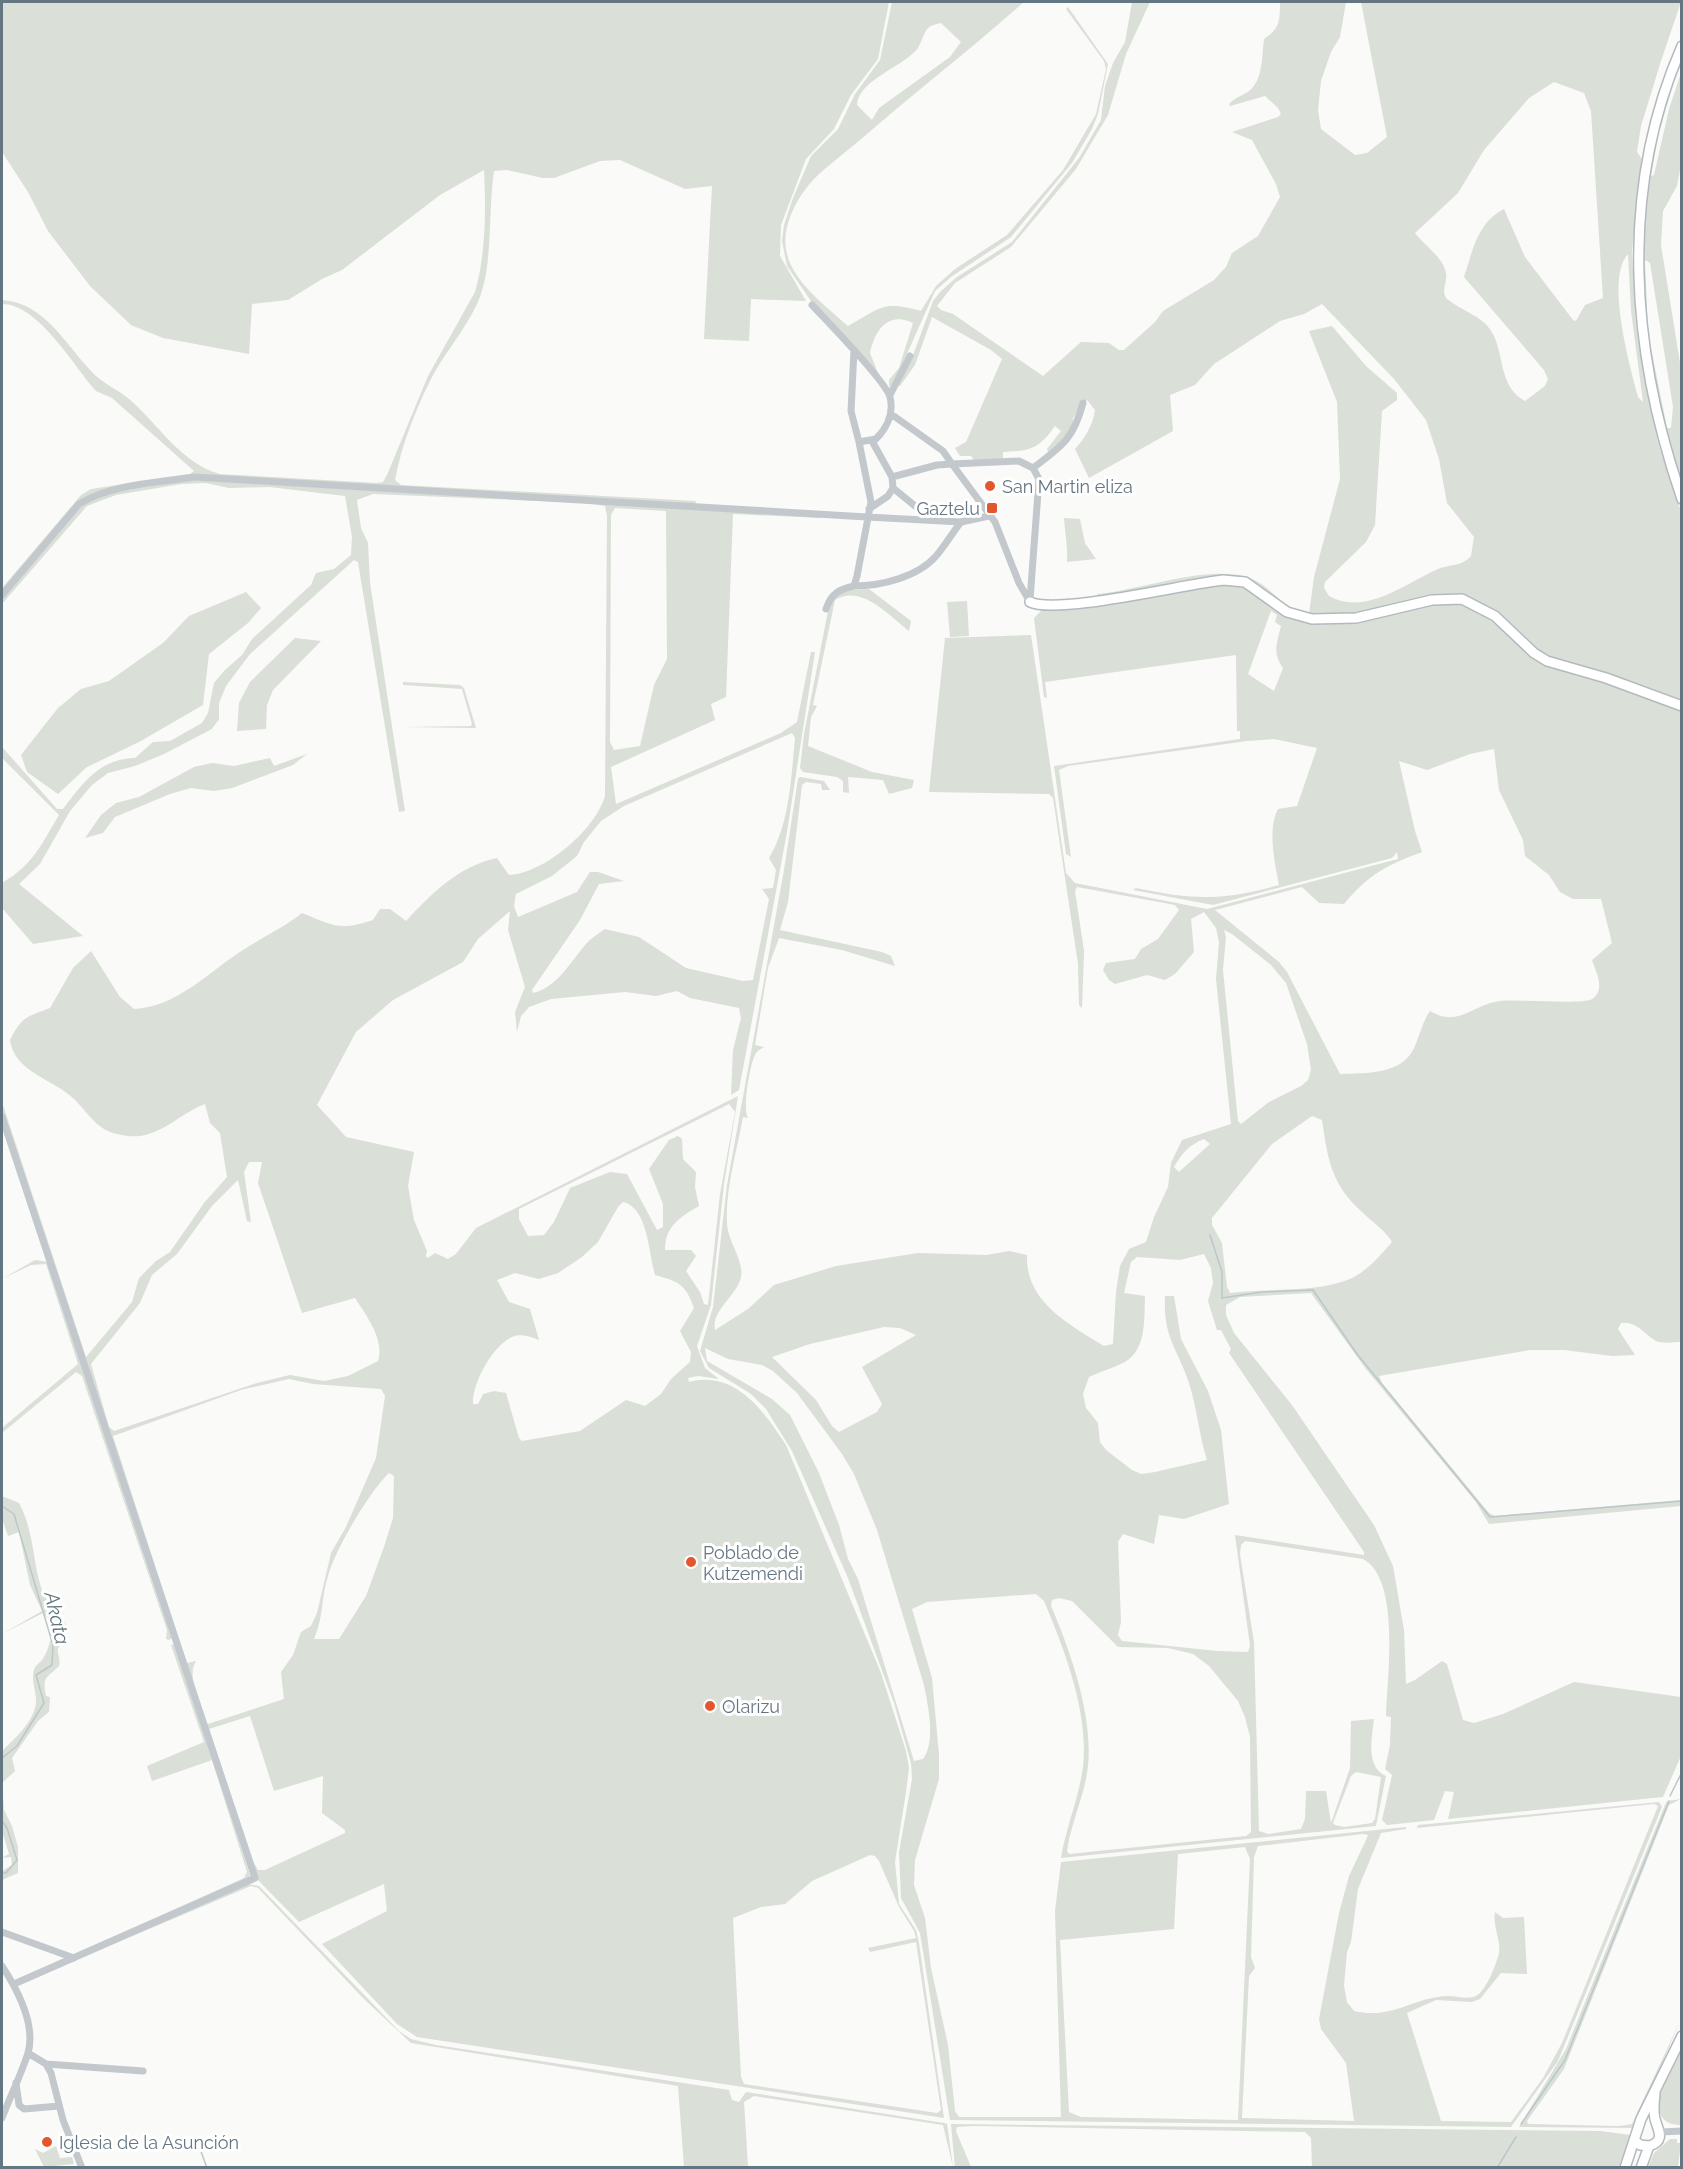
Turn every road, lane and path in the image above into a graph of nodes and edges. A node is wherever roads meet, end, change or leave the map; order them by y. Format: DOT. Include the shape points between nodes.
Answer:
graph roads {
  1 [pos="1682,45"];
  2 [pos="812,305"];
  3 [pos="854,350"];
  4 [pos="910,356"];
  5 [pos="890,395"];
  6 [pos="1083,403"];
  7 [pos="891,414"];
  8 [pos="872,441"];
  9 [pos="859,442"];
  10 [pos="952,464"];
  11 [pos="1033,468"];
  12 [pos="892,477"];
  13 [pos="893,488"];
  14 [pos="1682,499"];
  15 [pos="869,509"];
  16 [pos="989,516"];
  17 [pos="867,518"];
  18 [pos="931,519"];
  19 [pos="961,522"];
  20 [pos="854,586"];
  21 [pos="2,595"];
  22 [pos="1030,602"];
  23 [pos="826,609"];
  24 [pos="1682,706"];
  25 [pos="2,1117"];
  26 [pos="2,1932"];
  27 [pos="74,1958"];
  28 [pos="2,1966"];
  29 [pos="14,1984"];
  30 [pos="1682,2036"];
  31 [pos="28,2053"];
  32 [pos="46,2064"];
  33 [pos="143,2071"];
  34 [pos="16,2080"];
  35 [pos="1655,2091"];
  36 [pos="59,2106"];
  37 [pos="2,2118"];
  38 [pos="1641,2119"];
  39 [pos="1656,2121"];
  40 [pos="1682,2131"];
  41 [pos="1661,2132"];
  42 [pos="1634,2140"];
  43 [pos="1649,2146"];
  44 [pos="82,2168"];
  45 [pos="1625,2168"];
  46 [pos="1641,2168"];
  1 -- 14 [label="main road" via="1666,85 1650,146 1641,200 1637,266 1642,339 1651,393"];
  2 -- 3 [label="street"];
  3 -- 5 [label="street"];
  3 -- 9 [label="street" via="851,411"];
  4 -- 5 [label="street"];
  5 -- 7 [label="street"];
  6 -- 11 [label="street" via="1076,429"];
  7 -- 8 [label="street" via="882,433"];
  7 -- 10 [label="street" via="943,451"];
  8 -- 9 [label="street"];
  8 -- 12 [label="street"];
  9 -- 15 [label="street" via="871,502"];
  10 -- 11 [label="street" via="1019,461"];
  10 -- 12 [label="street"];
  10 -- 16 [label="street"];
  11 -- 22 [label="street" via="1039,479"];
  12 -- 13 [label="street"];
  13 -- 15 [label="street"];
  13 -- 18 [label="street"];
  15 -- 17 [label="street"];
  16 -- 19 [label="street"];
  16 -- 22 [label="street"];
  17 -- 18 [label="street"];
  17 -- 20 [label="street"];
  17 -- 21 [label="street" via="194,477 92,496 79,504"];
  18 -- 19 [label="street"];
  19 -- 20 [label="street" via="929,563 894,580"];
  20 -- 23 [label="street" via="835,592"];
  22 -- 24 [label="main road" via="1048,607 1223,579 1245,582 1287,612 1312,619 1356,618 1432,600 1462,599 1495,616 1547,661"];
  25 -- 27 [label="street" via="255,1878"];
  26 -- 27 [label="street"];
  27 -- 29 [label="street"];
  28 -- 29 [label="street"];
  29 -- 31 [label="street" via="30,2032"];
  30 -- 35 [label="main road"];
  31 -- 32 [label="street"];
  31 -- 34 [label="street"];
  32 -- 33 [label="street"];
  32 -- 36 [label="street"];
  34 -- 36 [label="street" via="19,2105 24,2109"];
  34 -- 37 [label="street"];
  35 -- 38 [label="main road"];
  35 -- 39 [label="main road"];
  36 -- 44 [label="street"];
  38 -- 39 [label="main road"];
  38 -- 42 [label="main road"];
  39 -- 41 [label="main road"];
  40 -- 41 [label="street"];
  41 -- 43 [label="main road" via="1657,2142"];
  42 -- 43 [label="main road"];
  42 -- 45 [label="main road"];
  43 -- 46 [label="main road"];
}
